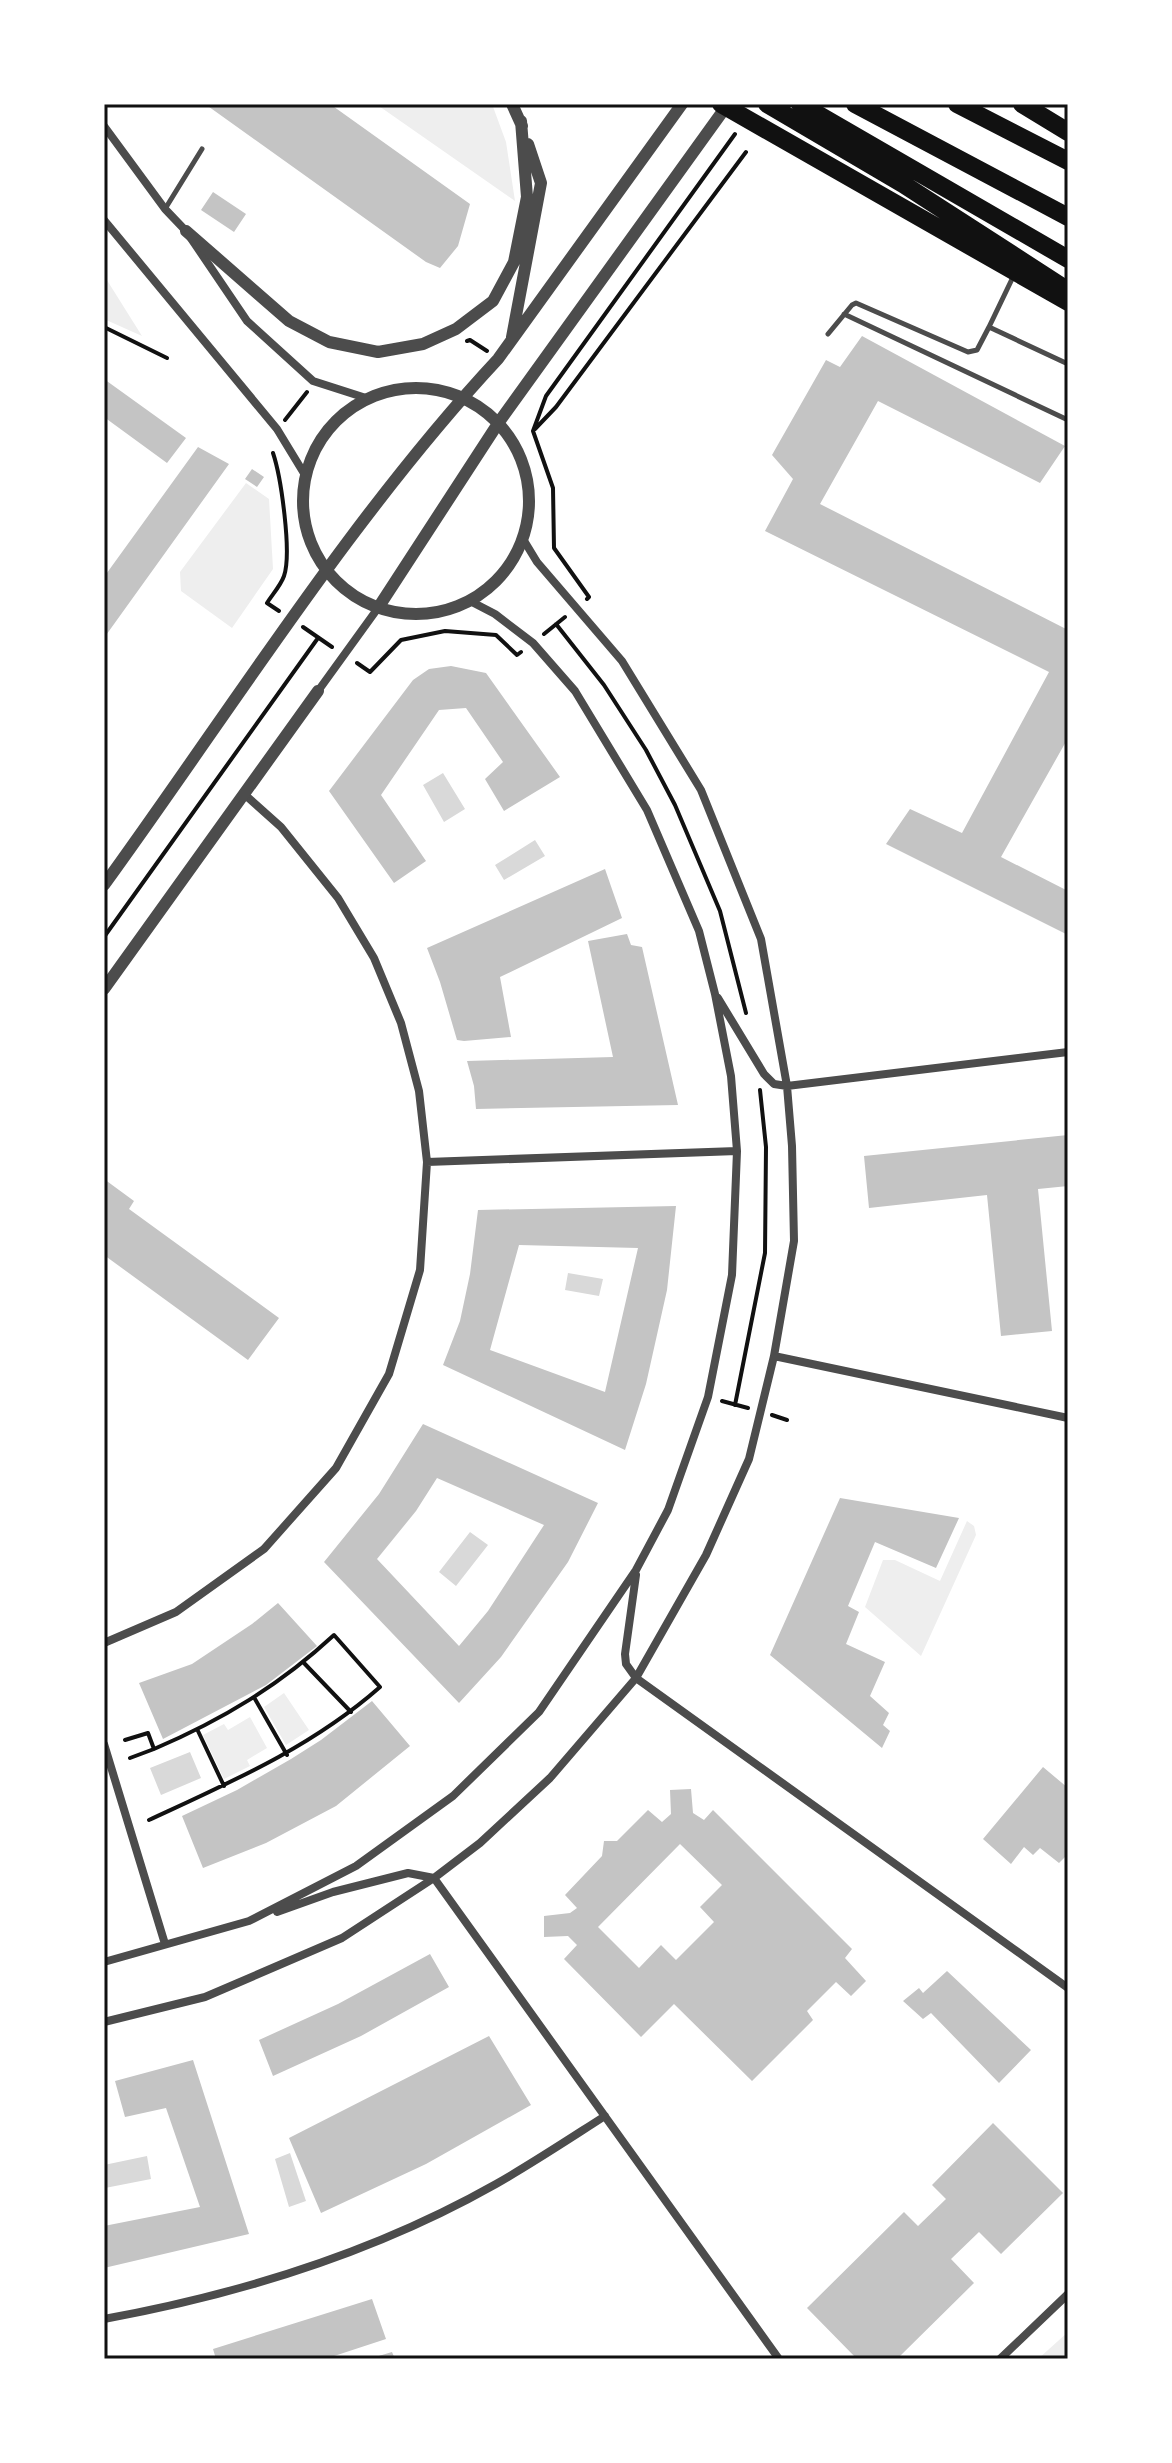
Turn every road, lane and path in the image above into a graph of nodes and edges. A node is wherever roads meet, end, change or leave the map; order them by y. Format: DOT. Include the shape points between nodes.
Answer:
graph roads {
  1 [pos="512,104"];
  2 [pos="682,104"];
  3 [pos="721,104"];
  4 [pos="728,104"];
  5 [pos="767,104"];
  6 [pos="800,104"];
  7 [pos="855,104"];
  8 [pos="957,104"];
  9 [pos="1022,104"];
  10 [pos="521,121"];
  11 [pos="104,126"];
  12 [pos="739,129"];
  13 [pos="1068,132"];
  14 [pos="202,149"];
  15 [pos="746,152"];
  16 [pos="1068,161"];
  17 [pos="165,209"];
  18 [pos="1068,217"];
  19 [pos="104,220"];
  20 [pos="186,231"];
  21 [pos="1068,259"];
  22 [pos="1015,272"];
  23 [pos="1068,291"];
  24 [pos="1068,302"];
  25 [pos="844,314"];
  26 [pos="104,327"];
  27 [pos="989,327"];
  28 [pos="828,334"];
  29 [pos="512,340"];
  30 [pos="167,358"];
  31 [pos="1068,364"];
  32 [pos="308,390"];
  33 [pos="463,397"];
  34 [pos="366,398"];
  35 [pos="285,419"];
  36 [pos="1068,420"];
  37 [pos="499,422"];
  38 [pos="533,431"];
  39 [pos="272,450"];
  40 [pos="305,475"];
  41 [pos="523,539"];
  42 [pos="326,570"];
  43 [pos="589,597"];
  44 [pos="470,601"];
  45 [pos="267,603"];
  46 [pos="378,608"];
  47 [pos="565,616"];
  48 [pos="311,632"];
  49 [pos="543,635"];
  50 [pos="318,638"];
  51 [pos="330,646"];
  52 [pos="517,655"];
  53 [pos="370,672"];
  54 [pos="318,691"];
  55 [pos="243,793"];
  56 [pos="104,885"];
  57 [pos="104,937"];
  58 [pos="104,989"];
  59 [pos="715,994"];
  60 [pos="1068,1052"];
  61 [pos="731,1076"];
  62 [pos="787,1086"];
  63 [pos="737,1151"];
  64 [pos="427,1162"];
  65 [pos="774,1356"];
  66 [pos="735,1405"];
  67 [pos="1068,1418"];
  68 [pos="636,1570"];
  69 [pos="104,1643"];
  70 [pos="304,1663"];
  71 [pos="636,1678"];
  72 [pos="255,1699"];
  73 [pos="351,1712"];
  74 [pos="198,1730"];
  75 [pos="125,1740"];
  76 [pos="104,1744"];
  77 [pos="154,1749"];
  78 [pos="287,1755"];
  79 [pos="130,1758"];
  80 [pos="224,1786"];
  81 [pos="149,1820"];
  82 [pos="434,1878"];
  83 [pos="249,1921"];
  84 [pos="165,1944"];
  85 [pos="104,1962"];
  86 [pos="1068,1988"];
  87 [pos="104,2022"];
  88 [pos="605,2116"];
  89 [pos="1068,2294"];
  90 [pos="104,2319"];
  91 [pos="779,2359"];
  92 [pos="1000,2359"];
  1 -- 10 [label="street"];
  2 -- 29 [label="street"];
  3 -- 22 [label="highway"];
  4 -- 37 [label="street"];
  5 -- 23 [label="highway"];
  6 -- 21 [label="highway"];
  7 -- 18 [label="highway"];
  8 -- 16 [label="highway"];
  9 -- 13 [label="highway"];
  10 -- 20 [label="street" via="527,197 514,262 493,301 456,329 423,344 378,352 329,342 289,321"];
  10 -- 29 [label="street" via="541,183"];
  11 -- 17 [label="street"];
  12 -- 38 [label="path" via="546,396"];
  14 -- 17 [label="lane"];
  15 -- 38 [label="path"];
  17 -- 20 [label="street"];
  19 -- 40 [label="street" via="277,429"];
  20 -- 34 [label="street" via="247,321 313,381"];
  22 -- 24 [label="highway"];
  22 -- 27 [label="lane"];
  25 -- 27 [label="lane" via="861,304 973,353"];
  25 -- 28 [label="lane"];
  25 -- 36 [label="lane"];
  26 -- 30 [label="path"];
  27 -- 31 [label="lane"];
  29 -- 33 [label="street"];
  32 -- 35 [label="path"];
  33 -- 34 [label="street" via="436,388 404,387"];
  33 -- 37 [label="street"];
  33 -- 42 [label="street"];
  34 -- 40 [label="street" via="330,426"];
  37 -- 41 [label="street" via="518,449 529,487"];
  37 -- 46 [label="street"];
  38 -- 43 [label="path" via="553,488 554,548"];
  39 -- 45 [label="path" via="280,473 284,576"];
  40 -- 42 [label="street" via="303,515"];
  41 -- 44 [label="street" via="504,573"];
  41 -- 62 [label="street" via="622,661 701,790 761,939"];
  42 -- 46 [label="street" via="350,593"];
  42 -- 56 [label="street"];
  44 -- 46 [label="street" via="428,614"];
  44 -- 59 [label="street" via="533,643 575,691 647,810 699,931"];
  46 -- 54 [label="street"];
  47 -- 49 [label="path"];
  48 -- 50 [label="path"];
  50 -- 51 [label="path"];
  50 -- 57 [label="path"];
  52 -- 53 [label="path" via="496,635 445,631 401,640"];
  54 -- 55 [label="street"];
  55 -- 58 [label="street"];
  55 -- 64 [label="street" via="308,857 374,958 401,1023 419,1091"];
  59 -- 61 [label="street"];
  59 -- 62 [label="street" via="764,1074 774,1084"];
  60 -- 62 [label="street"];
  61 -- 63 [label="street"];
  61 -- 66 [label="path" via="759,1086 766,1147 765,1253"];
  62 -- 65 [label="street" via="794,1241"];
  63 -- 64 [label="street"];
  63 -- 68 [label="street" via="732,1275 708,1397 668,1510"];
  64 -- 69 [label="street" via="420,1270 389,1374 336,1468 264,1549 176,1612"];
  65 -- 67 [label="street"];
  65 -- 71 [label="street" via="749,1459 706,1555"];
  68 -- 71 [label="street" via="625,1654"];
  68 -- 83 [label="street" via="539,1712 453,1796 356,1866"];
  70 -- 72 [label="path"];
  70 -- 73 [label="path"];
  70 -- 73 [label="path" via="334,1635 380,1687"];
  71 -- 82 [label="street" via="550,1778"];
  71 -- 86 [label="street"];
  72 -- 74 [label="path"];
  72 -- 78 [label="path"];
  73 -- 78 [label="path"];
  74 -- 77 [label="path"];
  74 -- 80 [label="path"];
  75 -- 77 [label="path" via="148,1733"];
  76 -- 84 [label="street"];
  77 -- 79 [label="path"];
  78 -- 80 [label="path"];
  80 -- 81 [label="path"];
  82 -- 83 [label="street" via="408,1873"];
  82 -- 87 [label="street" via="342,1938 205,1997"];
  82 -- 88 [label="street"];
  83 -- 84 [label="street"];
  84 -- 85 [label="street"];
  88 -- 90 [label="street" via="495,2185 342,2256 216,2296"];
  88 -- 91 [label="street"];
  89 -- 92 [label="street"];
}
